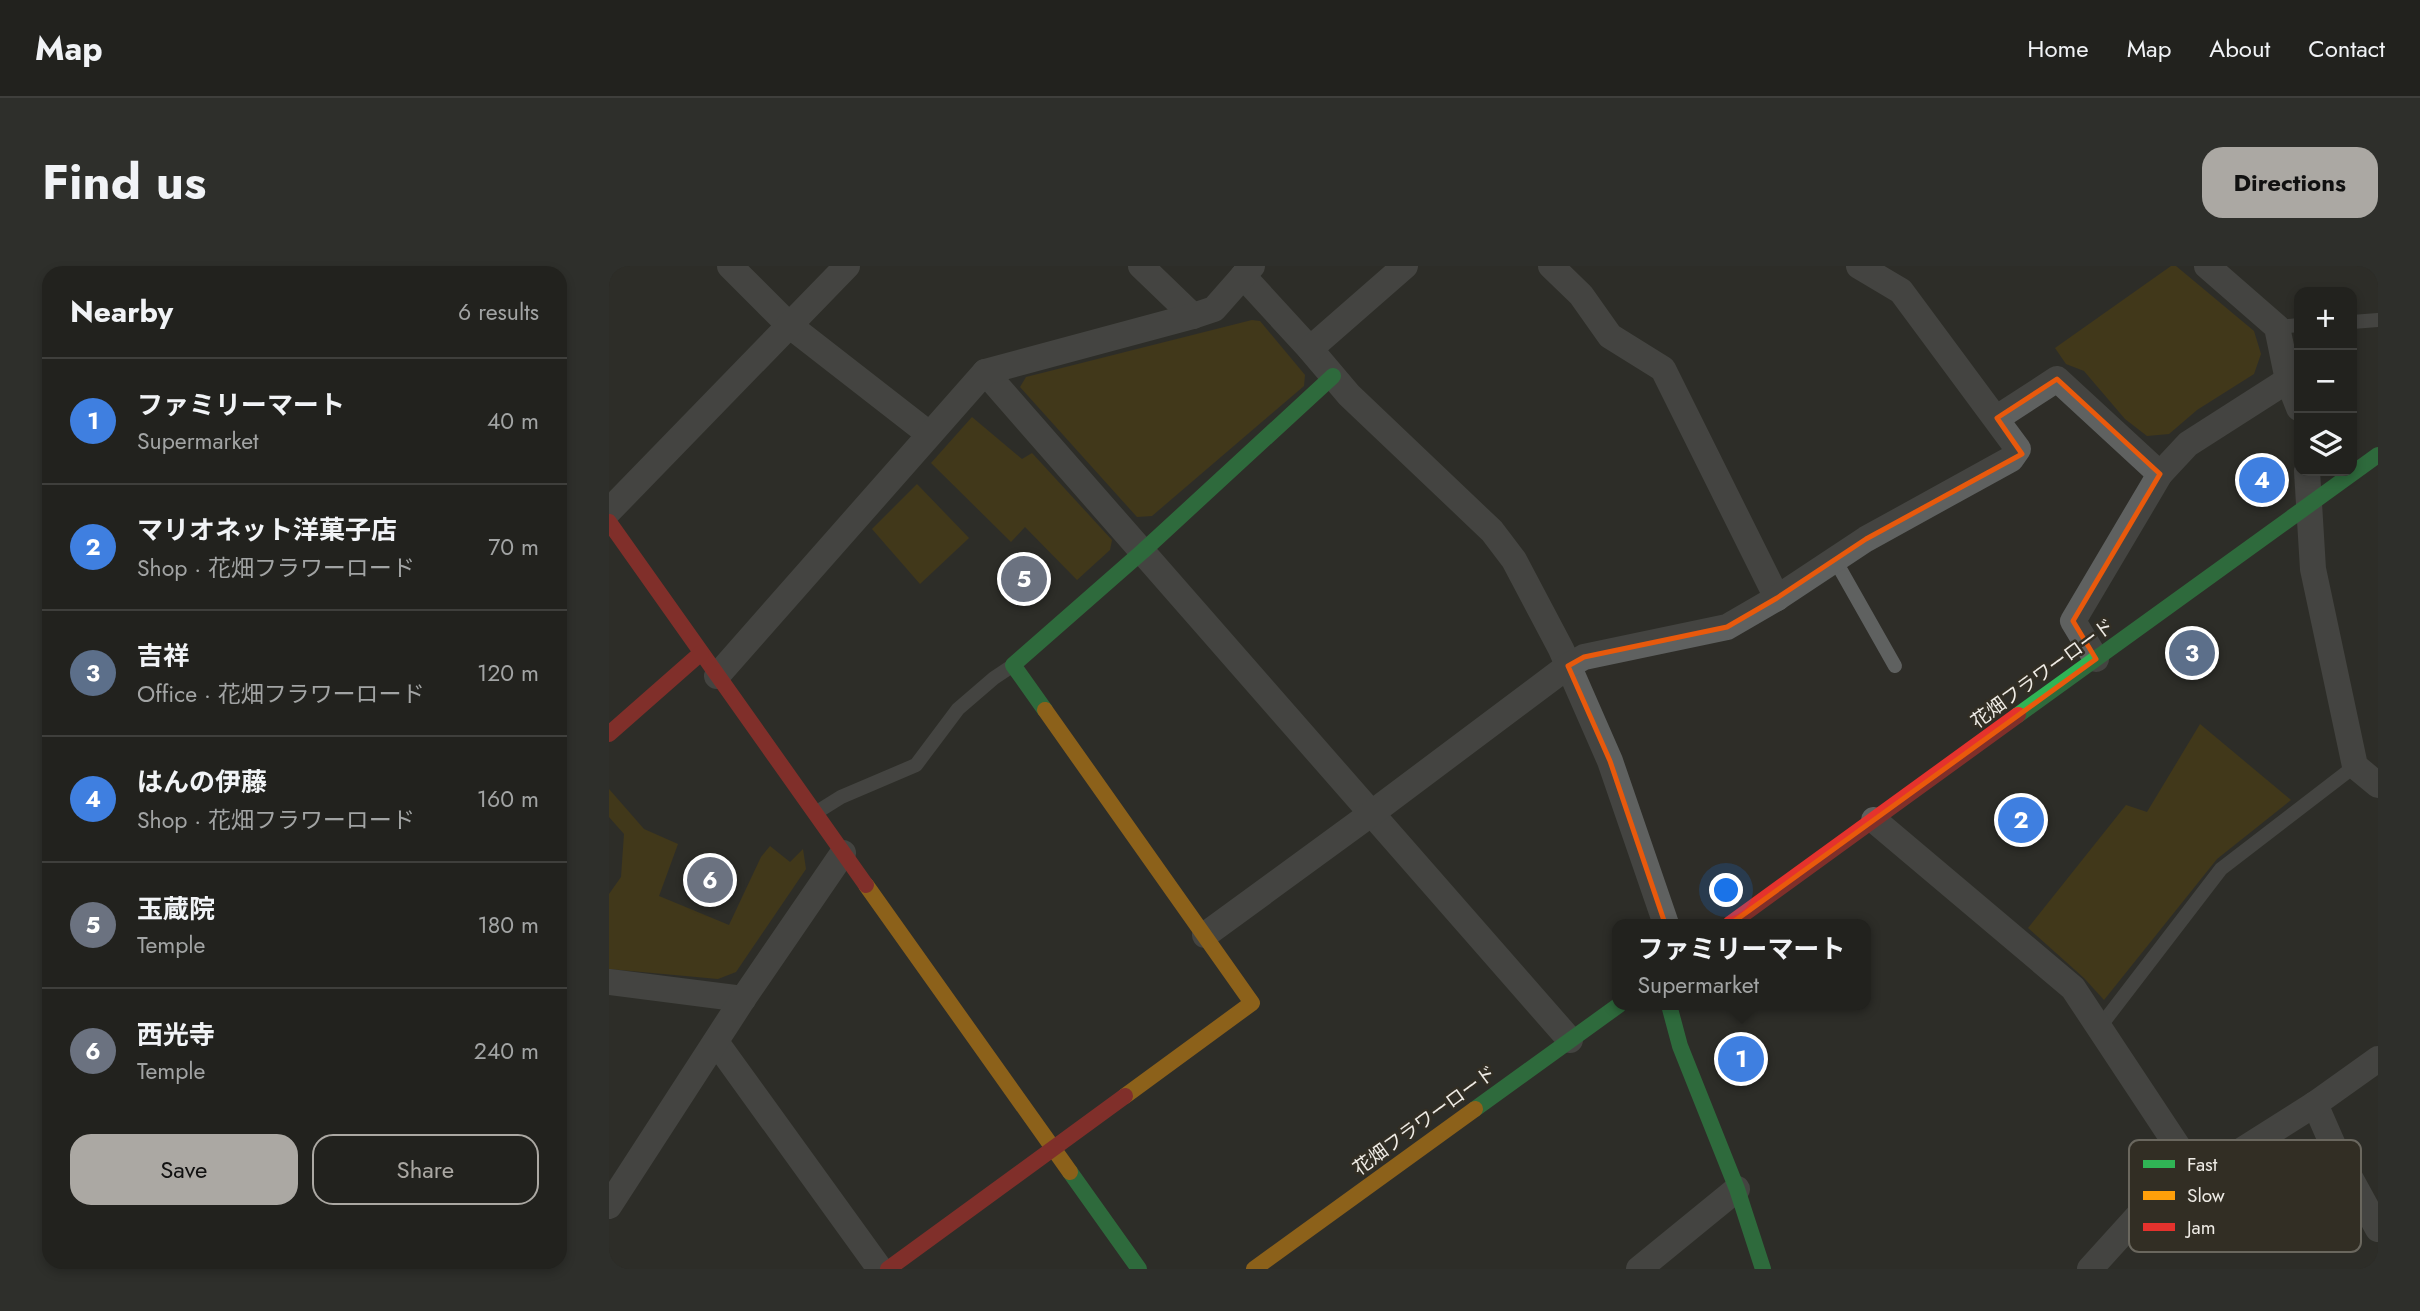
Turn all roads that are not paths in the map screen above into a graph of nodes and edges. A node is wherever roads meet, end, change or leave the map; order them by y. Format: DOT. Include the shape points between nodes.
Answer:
graph roads {
  1 [pos="730,266"];
  2 [pos="847,266"];
  3 [pos="1141,266"];
  4 [pos="1405,266"];
  5 [pos="1551,266"];
  6 [pos="1859,266"];
  7 [pos="2207,266"];
  8 [pos="1248,271"];
  9 [pos="1193,316"];
  10 [pos="2378,320"];
  11 [pos="2357,322"];
  12 [pos="789,325"];
  13 [pos="2288,326"];
  14 [pos="1310,349"];
  15 [pos="985,372"];
  16 [pos="1333,376"];
  17 [pos="2288,380"];
  18 [pos="2294,395"];
  19 [pos="1997,418"];
  20 [pos="929,435"];
  21 [pos="2378,455"];
  22 [pos="2160,474"];
  23 [pos="2307,476"];
  24 [pos="2308,505"];
  25 [pos="609,511"];
  26 [pos="609,522"];
  27 [pos="1143,551"];
  28 [pos="1835,560"];
  29 [pos="1777,598"];
  30 [pos="701,653"];
  31 [pos="2096,659"];
  32 [pos="1013,665"];
  33 [pos="1568,666"];
  34 [pos="1895,667"];
  35 [pos="717,676"];
  36 [pos="609,734"];
  37 [pos="2355,766"];
  38 [pos="2378,785"];
  39 [pos="816,812"];
  40 [pos="1372,813"];
  41 [pos="1874,820"];
  42 [pos="843,853"];
  43 [pos="1663,919"];
  44 [pos="1737,919"];
  45 [pos="1205,935"];
  46 [pos="609,982"];
  47 [pos="743,999"];
  48 [pos="1612,1010"];
  49 [pos="1670,1010"];
  50 [pos="2099,1028"];
  51 [pos="1570,1040"];
  52 [pos="716,1042"];
  53 [pos="2378,1059"];
  54 [pos="2315,1104"];
  55 [pos="2173,1140"];
  56 [pos="2257,1140"];
  57 [pos="2331,1140"];
  58 [pos="1054,1148"];
  59 [pos="1737,1189"];
  60 [pos="2361,1198"];
  61 [pos="609,1206"];
  62 [pos="2129,1226"];
  63 [pos="2378,1229"];
  64 [pos="880,1269"];
  65 [pos="888,1269"];
  66 [pos="1139,1269"];
  67 [pos="1254,1269"];
  68 [pos="1639,1269"];
  69 [pos="1763,1269"];
  70 [pos="2090,1269"];
  1 -- 12 [label="street"];
  2 -- 12 [label="street"];
  3 -- 9 [label="street"];
  4 -- 14 [label="street"];
  5 -- 29 [label="street" via="1581,295 1610,336 1663,369"];
  6 -- 19 [label="street" via="1901,291"];
  7 -- 13 [label="street"];
  8 -- 9 [label="street" via="1214,309"];
  8 -- 14 [label="street"];
  9 -- 15 [label="street"];
  10 -- 11 [label="lane"];
  12 -- 20 [label="street"];
  12 -- 25 [label="street"];
  13 -- 17 [label="street"];
  14 -- 16 [label="street"];
  15 -- 20 [label="street"];
  15 -- 27 [label="street"];
  16 -- 27 [label="street"];
  16 -- 33 [label="street" via="1492,531 1514,559"];
  17 -- 18 [label="street"];
  17 -- 22 [label="street" via="2188,444"];
  19 -- 22 [label="street" via="2057,379"];
  19 -- 28 [label="street" via="2018,449 2011,459"];
  20 -- 35 [label="street"];
  21 -- 24 [label="street, 花畑フラワーロード"];
  22 -- 31 [label="street" via="2073,621"];
  23 -- 24 [label="street"];
  24 -- 31 [label="street, 花畑フラワーロード"];
  24 -- 37 [label="street" via="2313,569"];
  26 -- 30 [label="street"];
  27 -- 32 [label="street"];
  27 -- 40 [label="street"];
  28 -- 29 [label="street"];
  28 -- 34 [label="lane"];
  29 -- 33 [label="street" via="1727,627 1584,657"];
  30 -- 35 [label="street"];
  30 -- 36 [label="street"];
  31 -- 41 [label="street, 花畑フラワーロード"];
  32 -- 39 [label="lane" via="958,709 916,765"];
  32 -- 45 [label="street"];
  33 -- 40 [label="street"];
  33 -- 43 [label="street" via="1610,761"];
  35 -- 39 [label="street"];
  37 -- 38 [label="street"];
  37 -- 50 [label="lane" via="2221,869"];
  39 -- 42 [label="street"];
  40 -- 45 [label="street"];
  40 -- 51 [label="street"];
  41 -- 44 [label="street, 花畑フラワーロード"];
  41 -- 50 [label="street" via="2073,988"];
  42 -- 47 [label="street"];
  42 -- 58 [label="street"];
  45 -- 58 [label="street" via="1252,1003"];
  46 -- 47 [label="street"];
  47 -- 52 [label="street"];
  48 -- 51 [label="street, 花畑フラワーロード"];
  49 -- 59 [label="street" via="1680,1046"];
  50 -- 55 [label="street"];
  51 -- 67 [label="street, 花畑フラワーロード"];
  52 -- 61 [label="street"];
  52 -- 64 [label="street"];
  53 -- 54 [label="street"];
  54 -- 56 [label="street"];
  54 -- 57 [label="street"];
  58 -- 65 [label="street"];
  58 -- 66 [label="street"];
  59 -- 68 [label="street"];
  59 -- 69 [label="street"];
  60 -- 63 [label="street"];
  62 -- 70 [label="street"];
}
